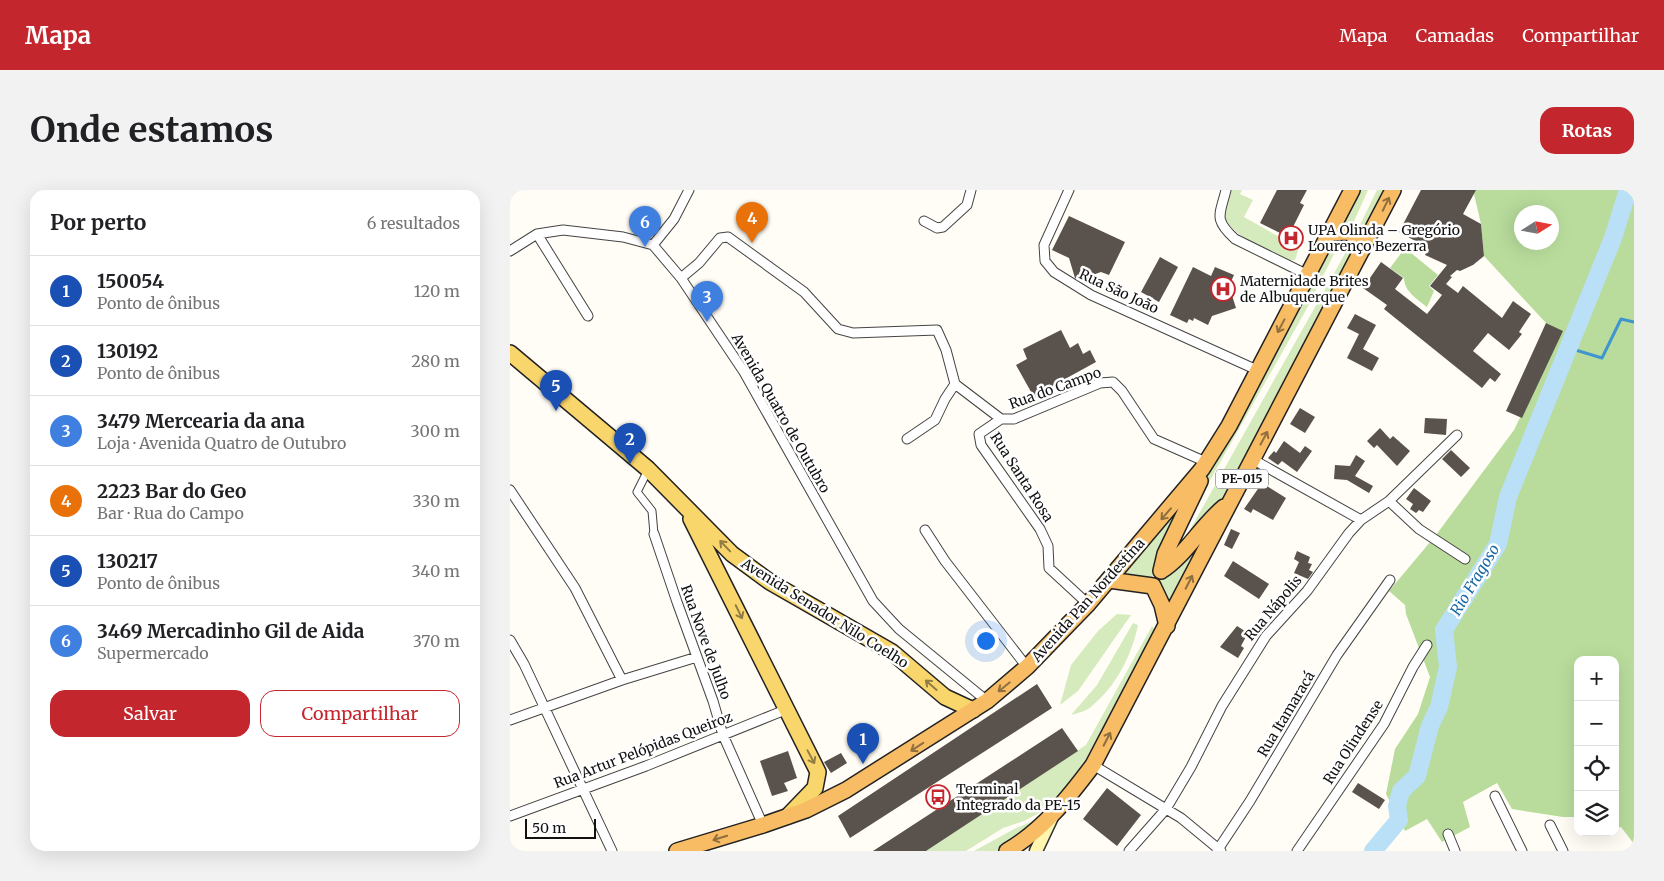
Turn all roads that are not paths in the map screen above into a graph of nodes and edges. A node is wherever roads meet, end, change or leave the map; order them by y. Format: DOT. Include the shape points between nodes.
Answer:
graph roads {
  1 [pos="689,190"];
  2 [pos="971,190"];
  3 [pos="1068,190"];
  4 [pos="1226,190"];
  5 [pos="1352,190"];
  6 [pos="1393,190"];
  7 [pos="924,221"];
  8 [pos="1330,233"];
  9 [pos="537,234"];
  10 [pos="653,245"];
  11 [pos="1362,250"];
  12 [pos="510,251"];
  13 [pos="1308,275"];
  14 [pos="681,278"];
  15 [pos="588,316"];
  16 [pos="510,353"];
  17 [pos="1257,370"];
  18 [pos="955,384"];
  19 [pos="1002,419"];
  20 [pos="1457,435"];
  21 [pos="907,439"];
  22 [pos="1252,459"];
  23 [pos="1204,466"];
  24 [pos="648,469"];
  25 [pos="510,490"];
  26 [pos="1388,501"];
  27 [pos="1230,502"];
  28 [pos="685,506"];
  29 [pos="1361,520"];
  30 [pos="925,530"];
  31 [pos="654,534"];
  32 [pos="1465,559"];
  33 [pos="1109,580"];
  34 [pos="1390,580"];
  35 [pos="1088,604"];
  36 [pos="1167,626"];
  37 [pos="510,640"];
  38 [pos="1427,645"];
  39 [pos="698,657"];
  40 [pos="1027,667"];
  41 [pos="622,680"];
  42 [pos="987,701"];
  43 [pos="545,708"];
  44 [pos="785,710"];
  45 [pos="973,710"];
  46 [pos="510,720"];
  47 [pos="723,736"];
  48 [pos="1093,765"];
  49 [pos="584,789"];
  50 [pos="1495,796"];
  51 [pos="1166,809"];
  52 [pos="1055,812"];
  53 [pos="510,816"];
  54 [pos="788,816"];
  55 [pos="763,825"];
  56 [pos="1550,825"];
  57 [pos="1448,834"];
  58 [pos="1219,850"];
  59 [pos="612,851"];
  60 [pos="677,851"];
  61 [pos="1007,851"];
  62 [pos="1036,851"];
  63 [pos="1129,851"];
  64 [pos="1297,851"];
  65 [pos="1455,851"];
  66 [pos="1522,851"];
  67 [pos="1563,851"];
  1 -- 10 [label="street" via="674,219"];
  2 -- 7 [label="street" via="967,205 943,227 937,228"];
  3 -- 17 [label="street, Rua São João" via="1044,245 1045,261 1054,272 1091,295"];
  4 -- 13 [label="street" via="1218,214 1226,231 1235,239"];
  5 -- 8 [label="highway, Avenida Pan Nordestina / PE-015"];
  11 -- 6 [label="highway, PE-015, one-way"];
  8 -- 11 [label="highway" via="1352,234"];
  8 -- 13 [label="highway, Avenida Pan Nordestina / PE-015"];
  9 -- 10 [label="street" via="563,230 623,237"];
  9 -- 12 [label="street"];
  9 -- 15 [label="street"];
  10 -- 14 [label="street, Avenida Quatro de Outubro"];
  22 -- 11 [label="highway, PE-015, one-way"];
  13 -- 17 [label="highway, Avenida Pan Nordestina / PE-015, one-way"];
  14 -- 18 [label="street" via="700,263 720,238 728,237 804,292 838,329 853,333 937,330"];
  14 -- 42 [label="street, Avenida Quatro de Outubro" via="744,372 873,601 899,629"];
  16 -- 24 [label="main road, Avenida Senador Nilo Coelho"];
  17 -- 23 [label="highway, Avenida Pan Nordestina / PE-015" via="1229,426"];
  18 -- 19 [label="street, Rua do Campo"];
  18 -- 21 [label="street" via="935,420"];
  19 -- 23 [label="street, Rua do Campo" via="1014,419 1100,383 1113,382 1122,390 1154,439"];
  19 -- 35 [label="street, Rua Santa Rosa" via="979,434 981,446 1040,528 1048,546 1050,568"];
  20 -- 26 [label="street, Rua Nápolis"];
  22 -- 27 [label="highway, PE-015"];
  22 -- 29 [label="street"];
  23 -- 27 [label="highway" via="1161,571 1176,560"];
  23 -- 33 [label="highway, Avenida Pan Nordestina / PE-015, one-way"];
  24 -- 28 [label="main road, Avenida Senador Nilo Coelho"];
  24 -- 31 [label="street, Rua Nove de Julho" via="637,492 652,511"];
  25 -- 41 [label="street" via="575,588"];
  26 -- 29 [label="street, Rua Nápolis"];
  26 -- 32 [label="street" via="1419,529"];
  36 -- 27 [label="highway, PE-015, one-way"];
  28 -- 44 [label="main road, Avenida Senador Nilo Coelho, one-way" via="741,614"];
  45 -- 28 [label="main road, Avenida Senador Nilo Coelho, one-way" via="945,697 892,652 760,575 732,554"];
  29 -- 51 [label="street, Rua Nápolis" via="1307,591 1257,648"];
  30 -- 40 [label="street"];
  31 -- 39 [label="street, Rua Nove de Julho"];
  33 -- 35 [label="highway, Avenida Pan Nordestina / PE-015"];
  33 -- 36 [label="highway" via="1153,586"];
  34 -- 58 [label="street, Rua Itamaracá" via="1337,655"];
  35 -- 40 [label="highway, Avenida Pan Nordestina / PE-015"];
  48 -- 36 [label="highway, PE-015, one-way"];
  37 -- 43 [label="street"];
  38 -- 64 [label="street, Rua Olindense" via="1384,724"];
  39 -- 41 [label="street"];
  39 -- 47 [label="street, Rua Nove de Julho"];
  40 -- 42 [label="highway, Avenida Pan Nordestina / PE-015, one-way"];
  41 -- 43 [label="street"];
  42 -- 45 [label="highway, Avenida Pan Nordestina / PE-015"];
  43 -- 46 [label="street"];
  43 -- 49 [label="street"];
  44 -- 47 [label="street, Rua Artur Pelópidas Queiroz"];
  44 -- 54 [label="main road, Avenida Senador Nilo Coelho, one-way" via="815,765 818,781"];
  45 -- 54 [label="highway, Avenida Pan Nordestina / PE-015, one-way" via="846,790"];
  47 -- 49 [label="street, Rua Artur Pelópidas Queiroz"];
  47 -- 55 [label="street, Rua Nove de Julho"];
  48 -- 51 [label="street"];
  48 -- 52 [label="highway, PE-015"];
  49 -- 53 [label="street, Rua Artur Pelópidas Queiroz"];
  49 -- 59 [label="street"];
  50 -- 66 [label="street"];
  51 -- 58 [label="street"];
  51 -- 63 [label="street, Rua Nápolis"];
  52 -- 61 [label="highway, PE-015" via="1031,835"];
  52 -- 62 [label="main road"];
  54 -- 55 [label="highway, Avenida Pan Nordestina / PE-015"];
  55 -- 60 [label="highway, Avenida Pan Nordestina / PE-015, one-way"];
  56 -- 67 [label="street"];
  57 -- 65 [label="street"];
}
